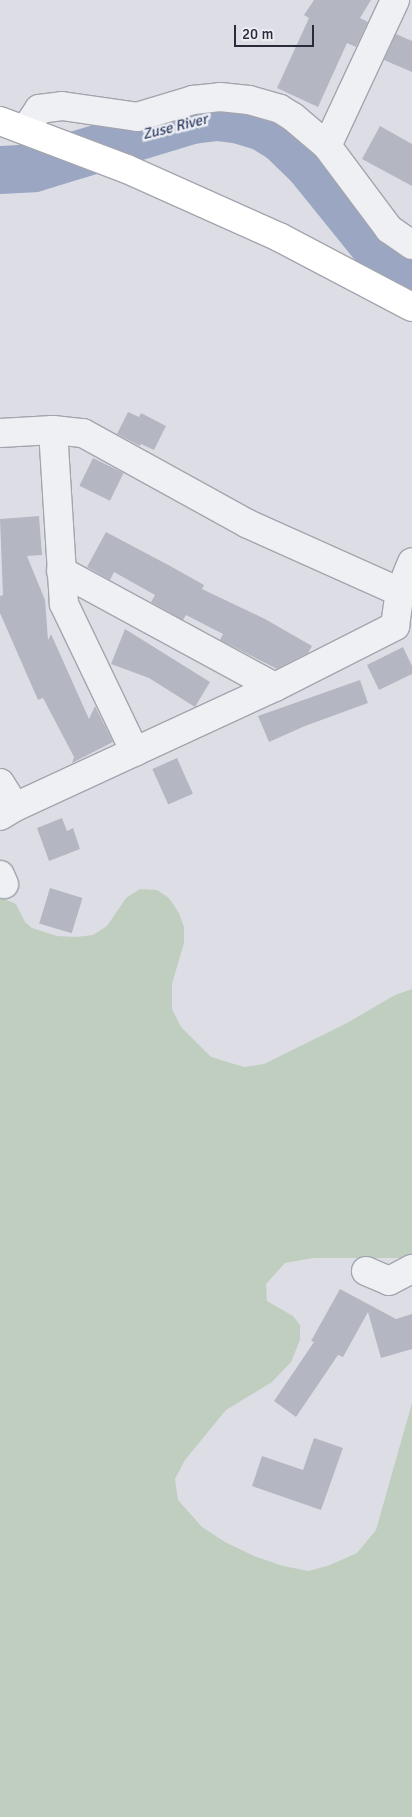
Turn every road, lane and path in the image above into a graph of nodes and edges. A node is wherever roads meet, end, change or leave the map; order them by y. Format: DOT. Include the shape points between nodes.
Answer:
graph roads {
  1 [pos="395,0"];
  2 [pos="24,130"];
  3 [pos="326,146"];
  4 [pos="412,245"];
  5 [pos="412,308"];
  6 [pos="54,430"];
  7 [pos="0,433"];
  8 [pos="412,562"];
  9 [pos="61,571"];
  10 [pos="400,592"];
  11 [pos="275,688"];
  12 [pos="135,752"];
  13 [pos="0,783"];
  14 [pos="8,812"];
  15 [pos="412,1269"];
  16 [pos="366,1271"];
  1 -- 3 [label="street"];
  2 -- 3 [label="street" via="39,110 62,106 137,117 193,100 220,97 250,100 280,109"];
  2 -- 5 [label="street" via="127,169 279,237"];
  3 -- 4 [label="street" via="389,228"];
  6 -- 7 [label="street"];
  6 -- 9 [label="street"];
  6 -- 10 [label="street" via="83,433 248,524"];
  8 -- 10 [label="street"];
  9 -- 11 [label="street"];
  9 -- 12 [label="street" via="64,604"];
  10 -- 11 [label="street" via="395,626"];
  11 -- 12 [label="street"];
  12 -- 14 [label="street"];
  13 -- 14 [label="street"];
  15 -- 16 [label="street" via="389,1281"];
}
